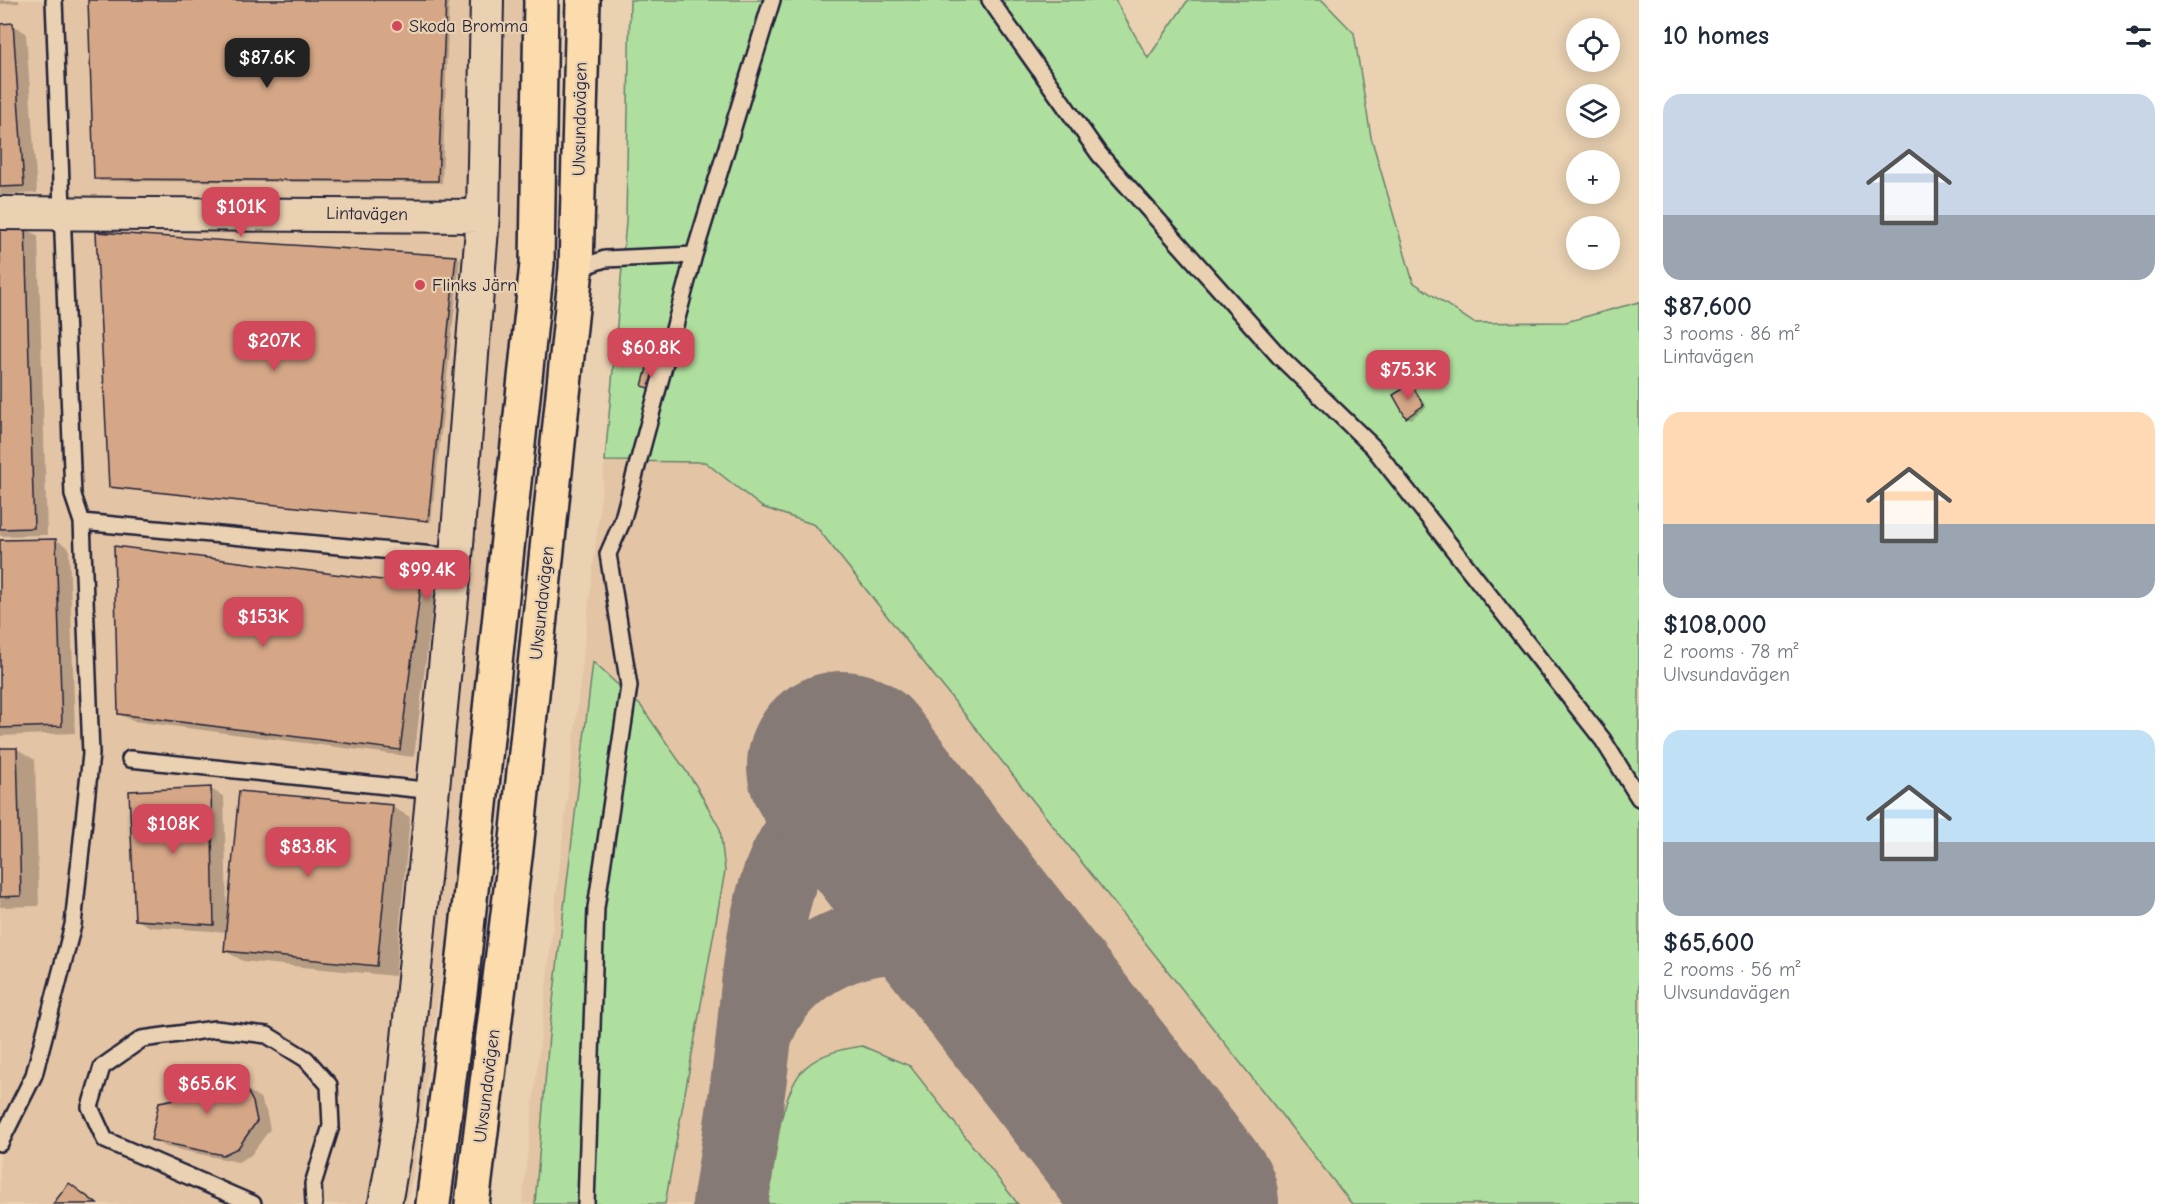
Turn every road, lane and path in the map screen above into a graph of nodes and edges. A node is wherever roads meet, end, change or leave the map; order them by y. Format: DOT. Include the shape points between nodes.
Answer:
graph roads {
  1 [pos="54,0"];
  2 [pos="487,0"];
  3 [pos="541,0"];
  4 [pos="583,0"];
  5 [pos="772,0"];
  6 [pos="990,0"];
  7 [pos="64,211"];
  8 [pos="0,213"];
  9 [pos="483,216"];
  10 [pos="694,255"];
  11 [pos="576,269"];
  12 [pos="82,522"];
  13 [pos="456,556"];
  14 [pos="130,759"];
  15 [pos="434,791"];
  16 [pos="1639,798"];
  17 [pos="0,1143"];
  18 [pos="253,1204"];
  19 [pos="314,1204"];
  20 [pos="385,1204"];
  21 [pos="434,1204"];
  22 [pos="472,1204"];
  23 [pos="586,1204"];
  1 -- 7 [label="lane"];
  2 -- 9 [label="street"];
  3 -- 21 [label="main road" via="537,264"];
  4 -- 11 [label="main road, Ulvsundavägen"];
  5 -- 10 [label="lane"];
  6 -- 16 [label="lane" via="1099,154 1279,356 1373,447 1603,740"];
  7 -- 8 [label="street, Lintavägen"];
  7 -- 9 [label="street, Lintavägen"];
  7 -- 12 [label="lane" via="73,495"];
  9 -- 13 [label="street"];
  10 -- 11 [label="lane" via="605,259"];
  10 -- 23 [label="lane" via="622,522 608,554 629,686 596,908"];
  11 -- 22 [label="main road, Ulvsundavägen" via="516,849"];
  12 -- 13 [label="lane"];
  12 -- 17 [label="lane" via="91,754 73,925 34,1075"];
  13 -- 15 [label="street"];
  14 -- 15 [label="lane"];
  15 -- 20 [label="street" via="400,1119"];
  18 -- 19 [label="lane" via="105,1140 90,1107 102,1067 142,1039 215,1029 267,1035 306,1059 329,1085 331,1126 313,1184"];
}
